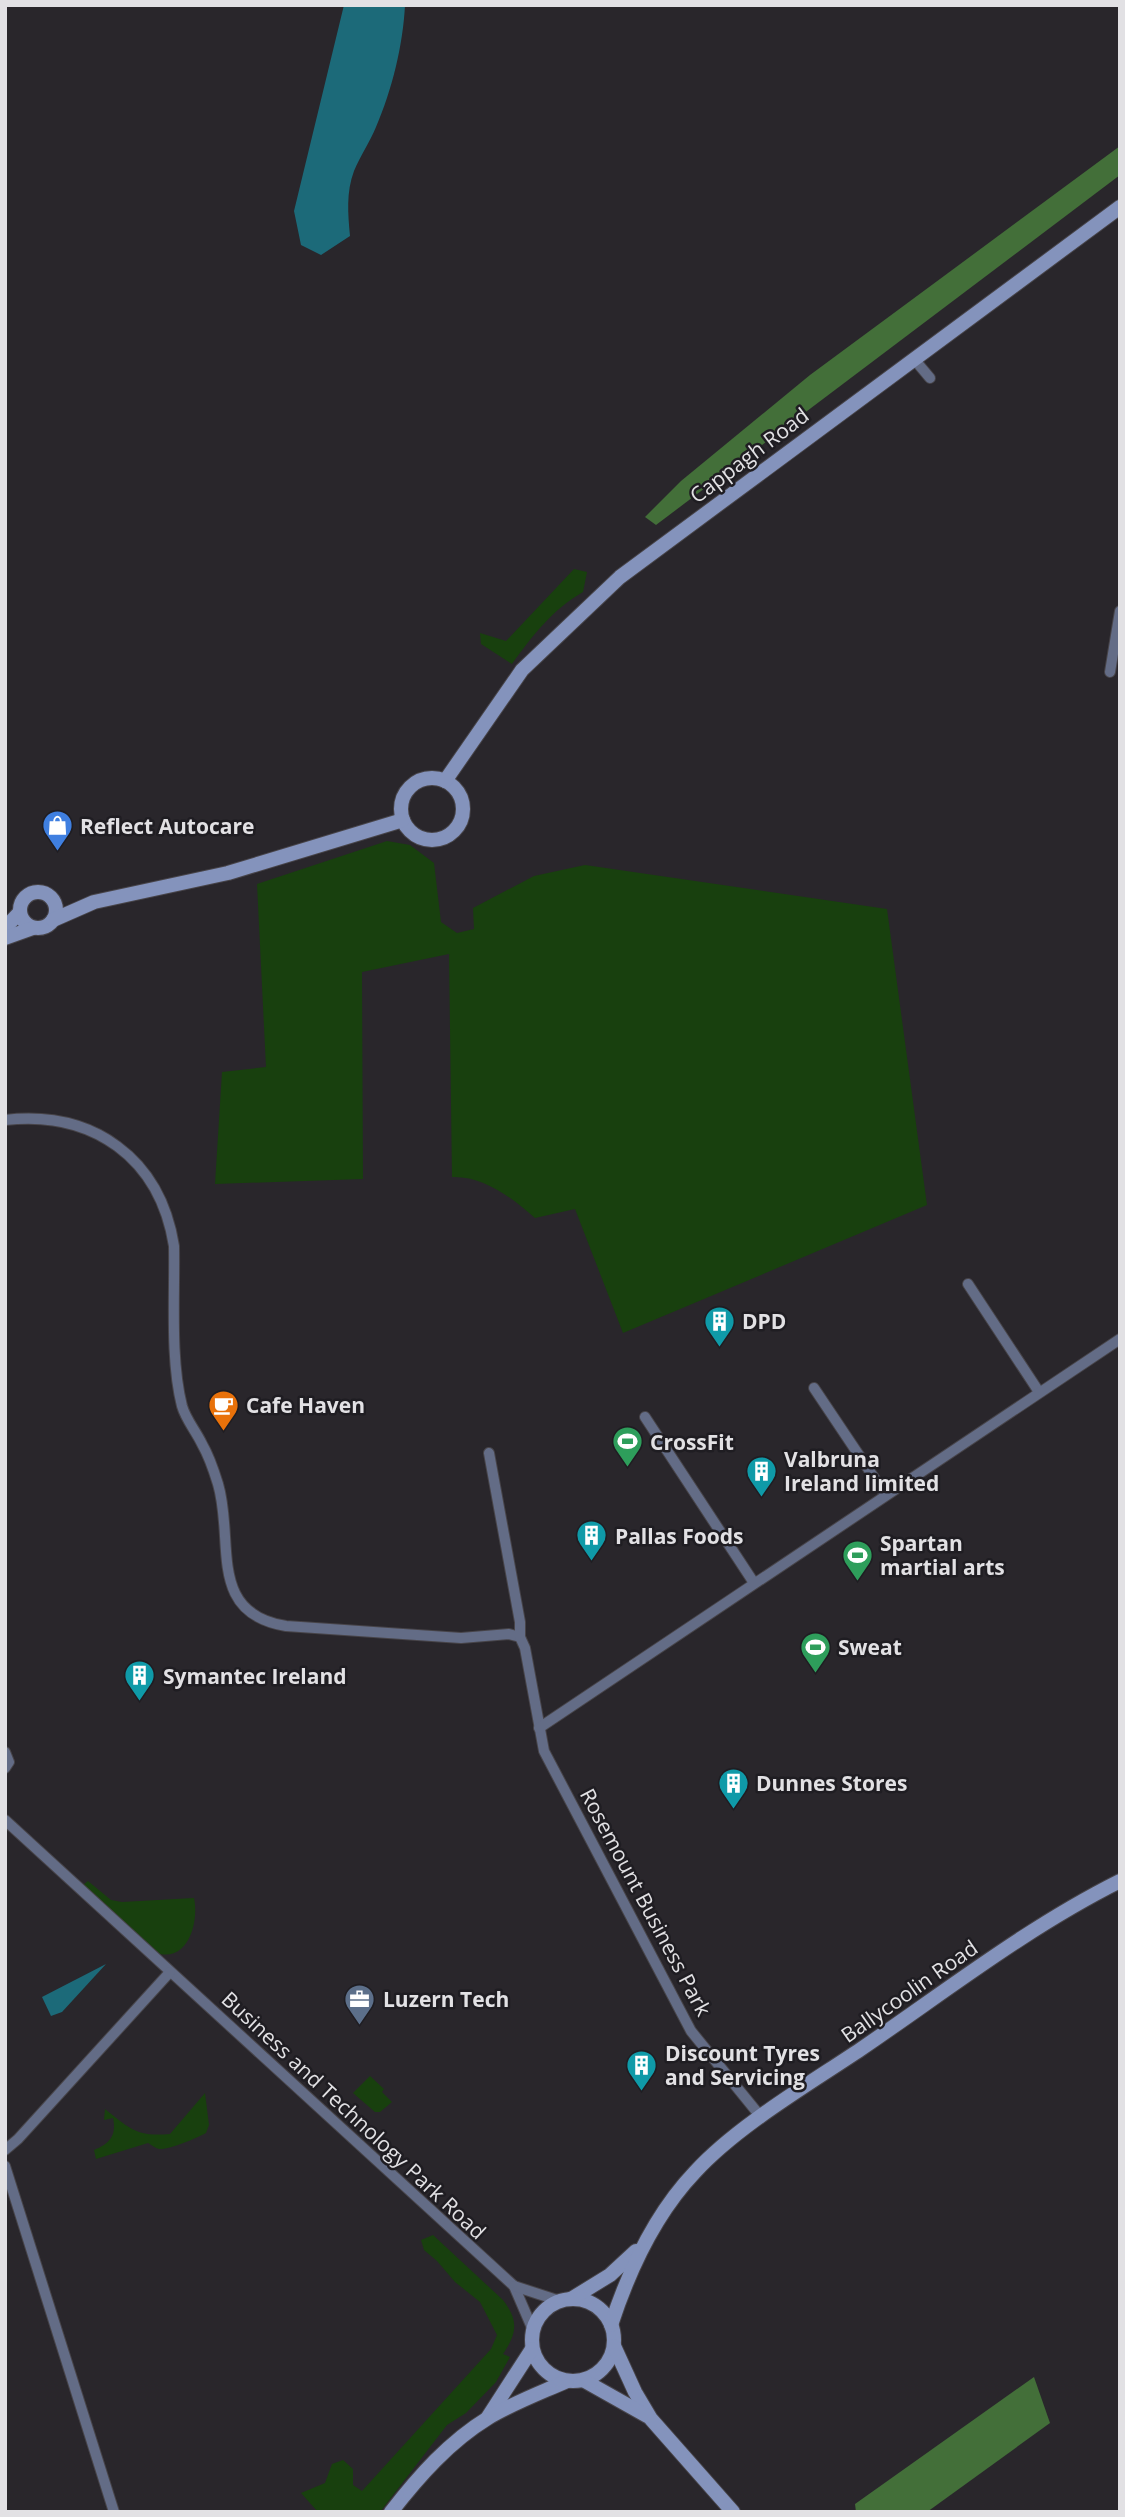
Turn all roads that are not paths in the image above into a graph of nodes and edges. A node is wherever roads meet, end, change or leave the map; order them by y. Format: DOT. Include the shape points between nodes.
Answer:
graph roads {
  1 [pos="1120,207"];
  2 [pos="914,359"];
  3 [pos="930,378"];
  4 [pos="1120,611"];
  5 [pos="1110,672"];
  6 [pos="445,781"];
  7 [pos="403,820"];
  8 [pos="52,899"];
  9 [pos="93,902"];
  10 [pos="20,912"];
  11 [pos="53,920"];
  12 [pos="5,928"];
  13 [pos="33,928"];
  14 [pos="5,938"];
  15 [pos="5,1120"];
  16 [pos="968,1284"];
  17 [pos="1120,1339"];
  18 [pos="814,1388"];
  19 [pos="1039,1392"];
  20 [pos="645,1417"];
  21 [pos="489,1453"];
  22 [pos="885,1494"];
  23 [pos="754,1583"];
  24 [pos="520,1637"];
  25 [pos="539,1728"];
  26 [pos="5,1752"];
  27 [pos="5,1768"];
  28 [pos="5,1820"];
  29 [pos="1120,1881"];
  30 [pos="170,1972"];
  31 [pos="761,2117"];
  32 [pos="5,2150"];
  33 [pos="5,2166"];
  34 [pos="647,2240"];
  35 [pos="514,2287"];
  36 [pos="565,2300"];
  37 [pos="611,2325"];
  38 [pos="533,2330"];
  39 [pos="614,2346"];
  40 [pos="533,2349"];
  41 [pos="583,2380"];
  42 [pos="567,2381"];
  43 [pos="487,2419"];
  44 [pos="651,2419"];
  45 [pos="114,2512"];
  46 [pos="391,2512"];
  47 [pos="733,2512"];
  1 -- 2 [label="street, Cappagh Road"];
  2 -- 3 [label="street"];
  2 -- 6 [label="street, Cappagh Road" via="620,577 522,670"];
  4 -- 5 [label="street"];
  6 -- 7 [label="street" via="425,779 407,790 402,800"];
  6 -- 7 [label="street" via="461,798 463,809 456,828 431,840 413,833"];
  7 -- 9 [label="street" via="228,873"];
  8 -- 9 [label="street"];
  8 -- 10 [label="street" via="40,892 29,894"];
  8 -- 11 [label="street"];
  9 -- 11 [label="street"];
  10 -- 12 [label="street"];
  10 -- 13 [label="street"];
  11 -- 13 [label="street"];
  13 -- 14 [label="street"];
  15 -- 24 [label="street" via="43,1119 89,1130 137,1162 161,1200 174,1246 177,1382 183,1409 218,1483 225,1513 228,1577 242,1606 255,1617 286,1626 461,1638"];
  16 -- 19 [label="street"];
  17 -- 19 [label="street"];
  18 -- 22 [label="street"];
  19 -- 22 [label="street"];
  20 -- 23 [label="street"];
  21 -- 24 [label="street, Rosemount Business Park"];
  22 -- 23 [label="street"];
  23 -- 25 [label="street"];
  24 -- 25 [label="street, Rosemount Business Park"];
  25 -- 31 [label="street, Rosemount Business Park" via="544,1751 691,2031"];
  26 -- 27 [label="street" via="9,1758"];
  28 -- 30 [label="street, Business and Technology Park Road"];
  29 -- 31 [label="street, Ballycoolin Road" via="1054,1916"];
  30 -- 32 [label="street"];
  30 -- 35 [label="street, Business and Technology Park Road"];
  31 -- 34 [label="street, Ballycoolin Road" via="695,2171"];
  33 -- 45 [label="street"];
  34 -- 36 [label="street, Ballycoolin Road" via="610,2275"];
  34 -- 37 [label="street, Ballycoolin Road"];
  35 -- 36 [label="street, Business and Technology Park Road"];
  35 -- 38 [label="street, Business and Technology Park Road"];
  36 -- 37 [label="street" via="588,2302 599,2308"];
  36 -- 38 [label="street" via="542,2312"];
  37 -- 39 [label="street"];
  38 -- 40 [label="street"];
  39 -- 41 [label="street" via="603,2368"];
  39 -- 44 [label="street"];
  40 -- 42 [label="street" via="544,2370"];
  40 -- 43 [label="street"];
  41 -- 42 [label="street"];
  41 -- 44 [label="street"];
  42 -- 43 [label="street"];
  43 -- 46 [label="street" via="440,2455"];
  44 -- 47 [label="street"];
}
